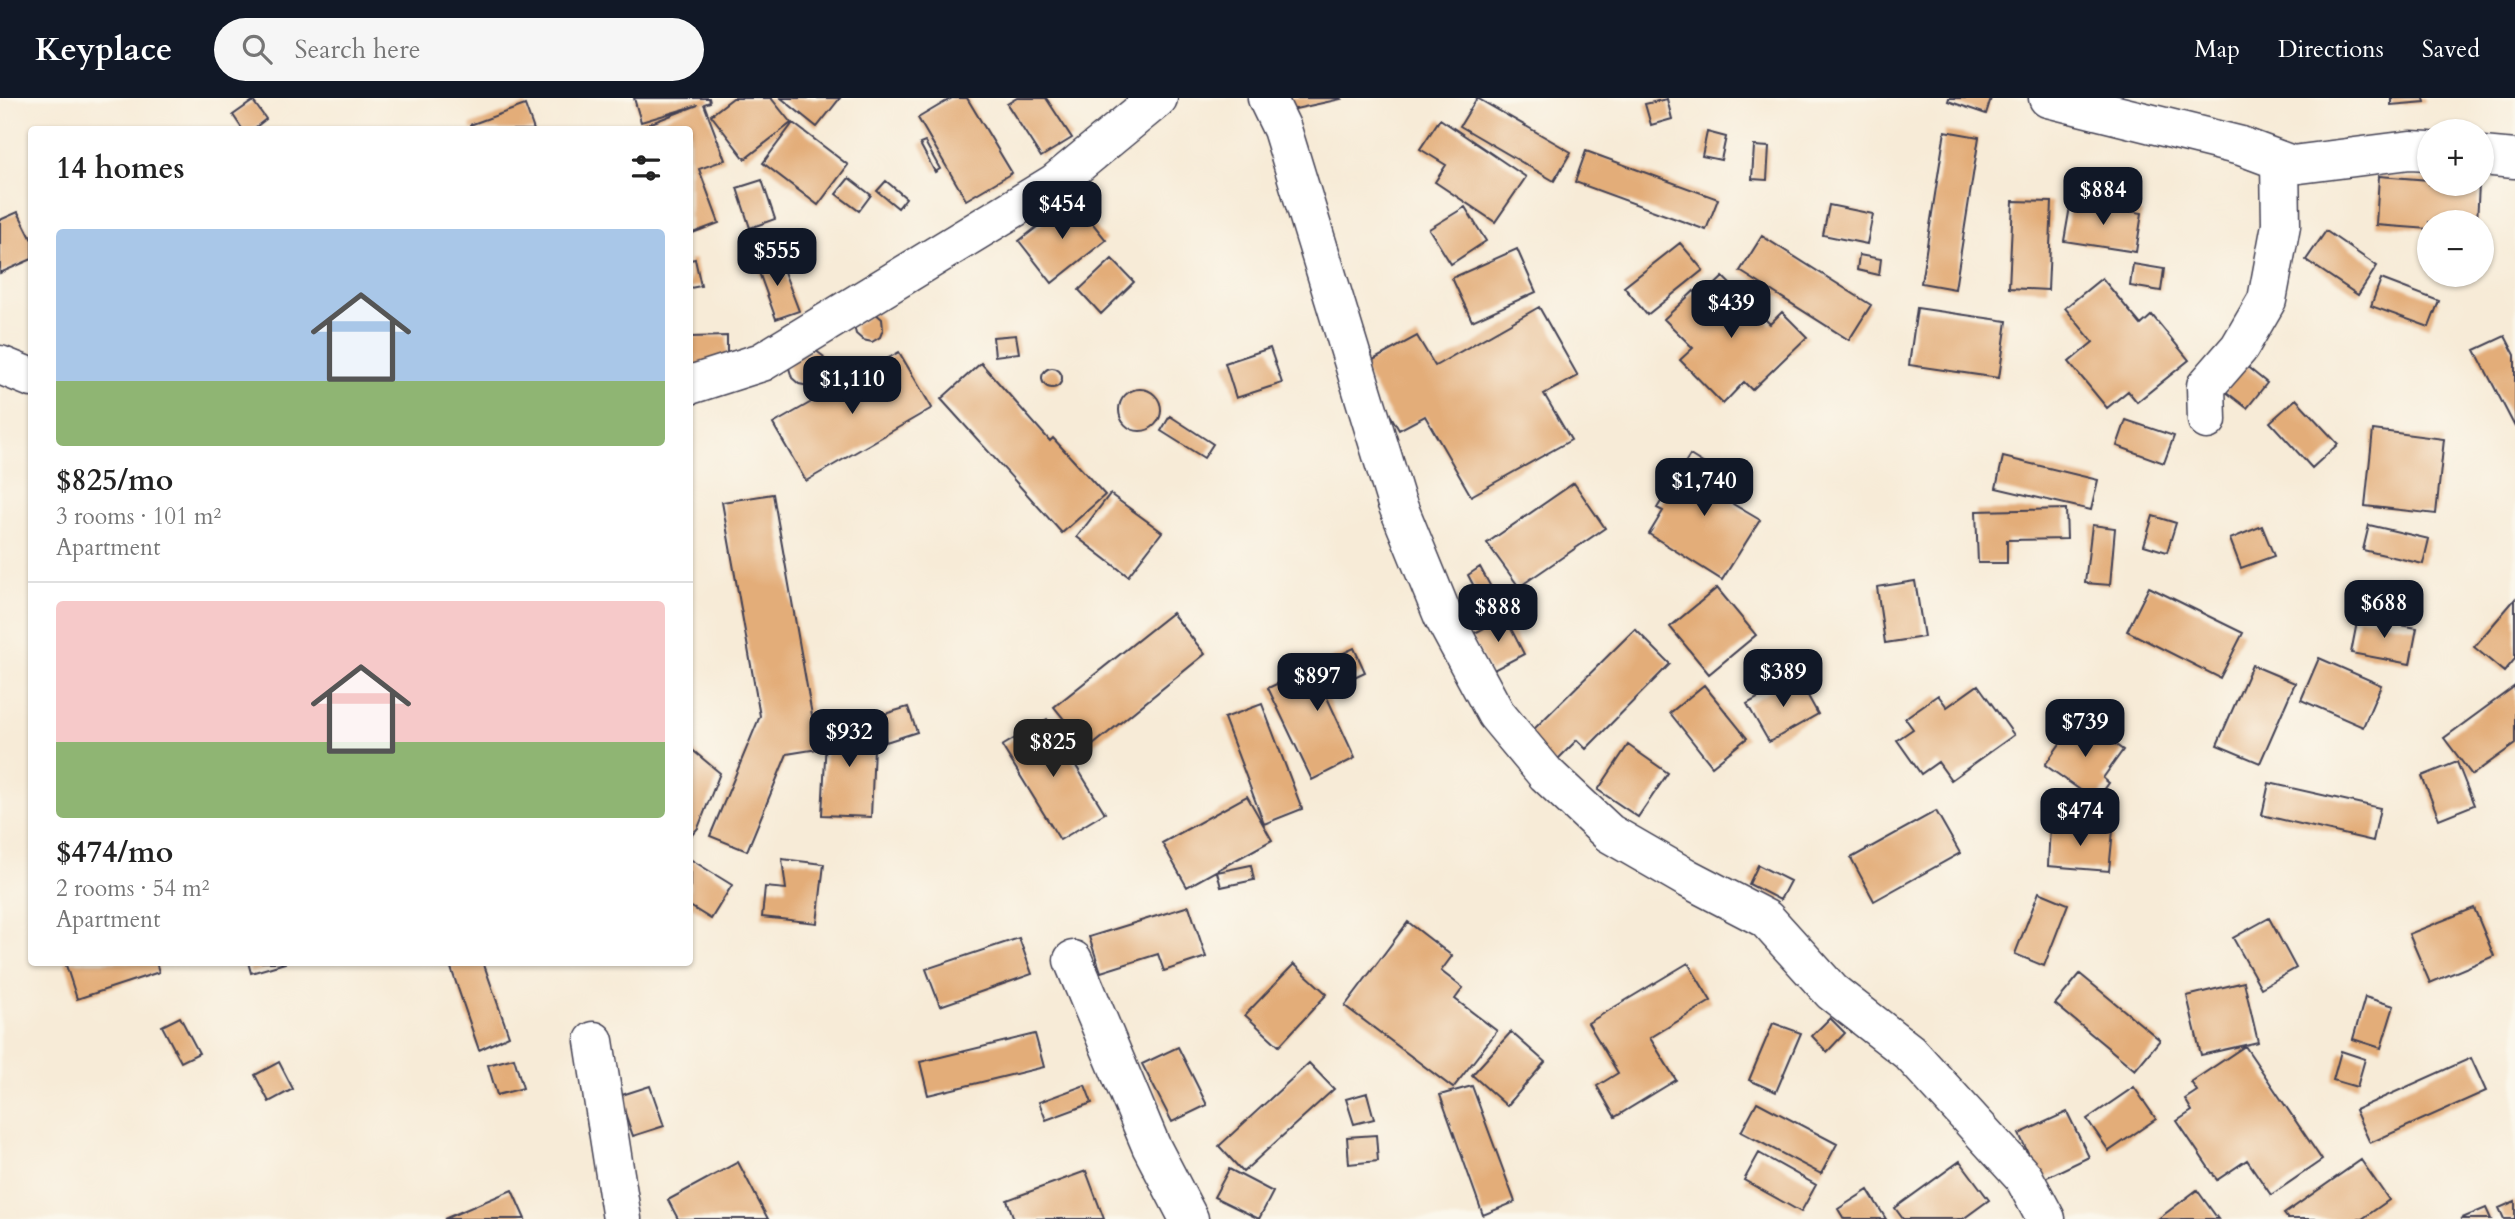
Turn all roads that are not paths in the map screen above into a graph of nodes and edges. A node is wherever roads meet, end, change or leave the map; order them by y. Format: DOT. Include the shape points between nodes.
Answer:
graph roads {
  1 [pos="1158,98"];
  2 [pos="1267,98"];
  3 [pos="2048,98"];
  4 [pos="2417,150"];
  5 [pos="2494,157"];
  6 [pos="2515,159"];
  7 [pos="2280,160"];
  8 [pos="0,365"];
  9 [pos="28,376"];
  10 [pos="693,384"];
  11 [pos="2207,420"];
  12 [pos="1073,960"];
  13 [pos="594,1041"];
  14 [pos="622,1219"];
  15 [pos="1189,1219"];
  16 [pos="2046,1219"];
  1 -- 10 [label="street" via="1055,183 762,362"];
  2 -- 16 [label="street" via="1282,129 1396,501 1443,616 1496,714 1546,774 1609,833 1766,919 1832,992 1909,1052 2024,1178"];
  3 -- 7 [label="street"];
  4 -- 7 [label="street" via="2292,165"];
  5 -- 6 [label="street"];
  7 -- 11 [label="street" via="2281,225 2267,300 2239,348 2206,386"];
  8 -- 9 [label="street"];
  12 -- 15 [label="street" via="1151,1146"];
  13 -- 14 [label="street"];
}
